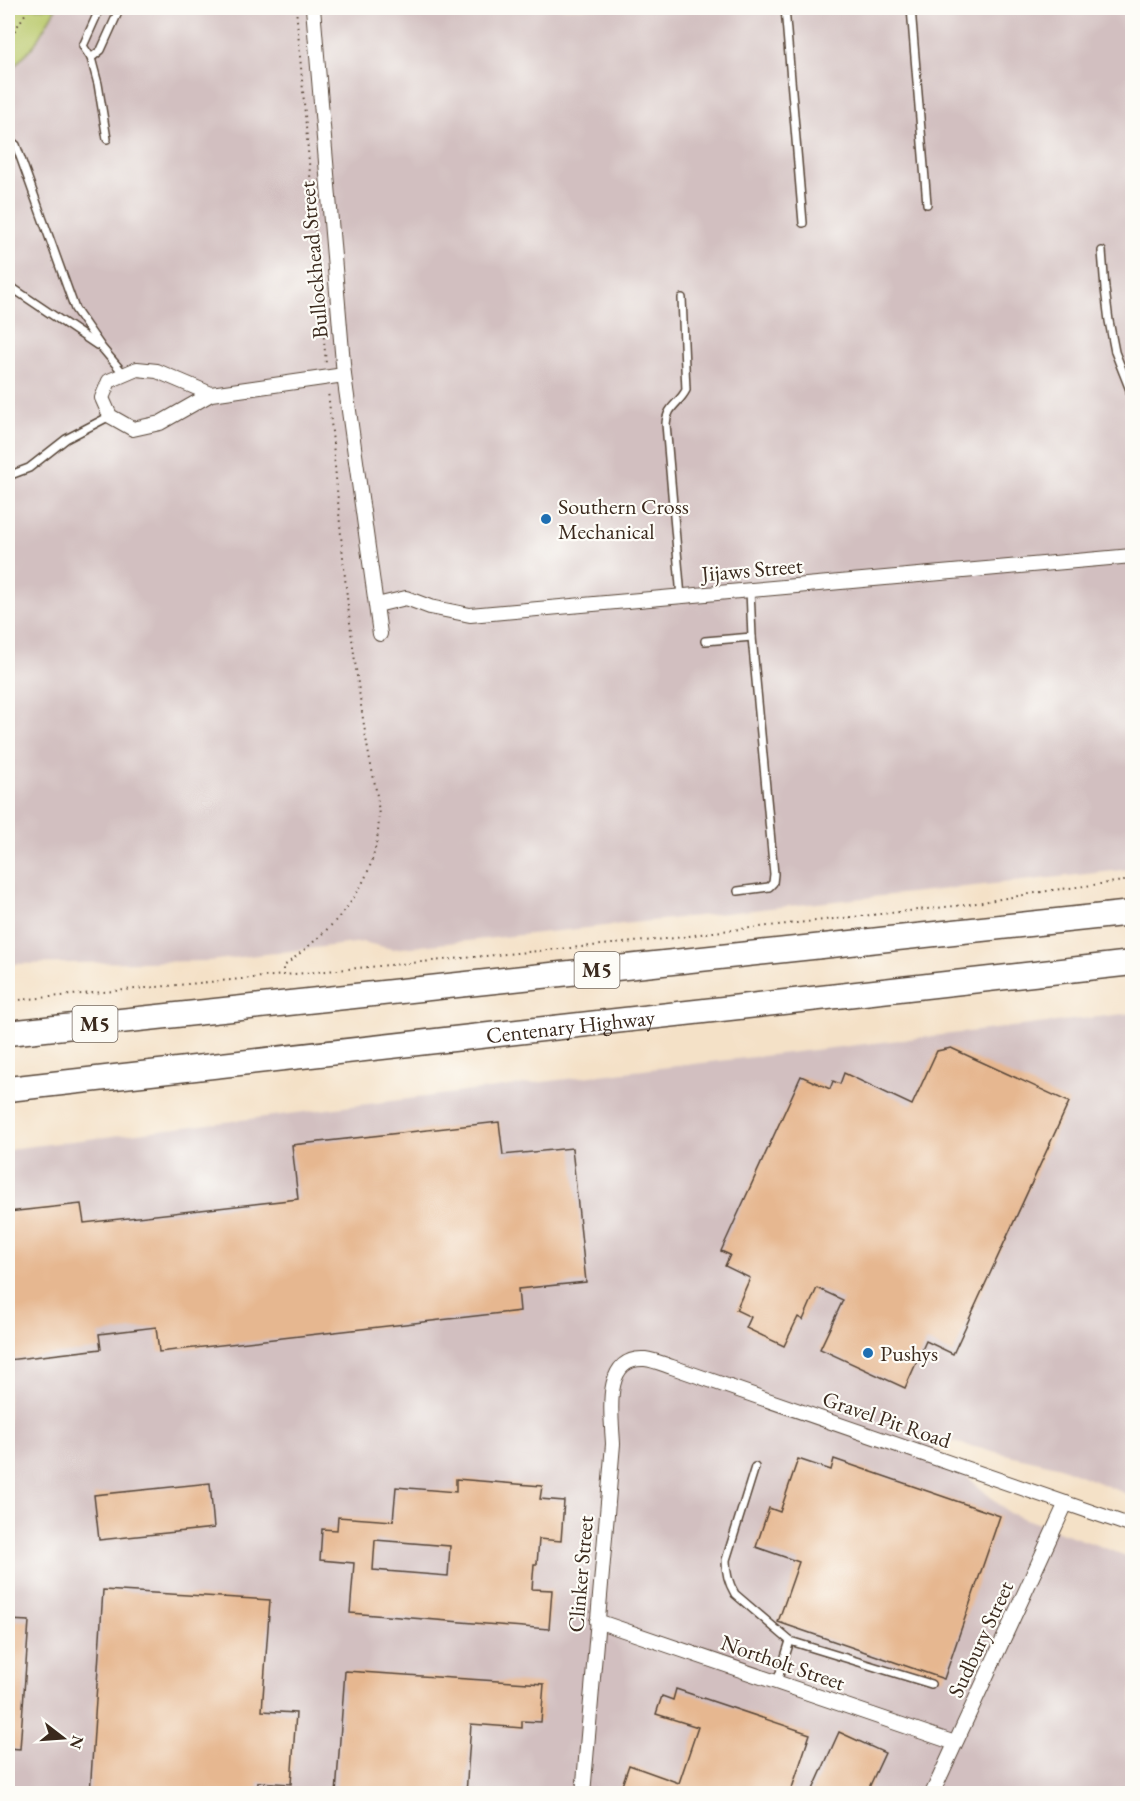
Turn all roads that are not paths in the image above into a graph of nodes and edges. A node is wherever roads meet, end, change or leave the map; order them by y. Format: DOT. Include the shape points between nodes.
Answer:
graph roads {
  1 [pos="100,8"];
  2 [pos="120,8"];
  3 [pos="313,8"];
  4 [pos="785,8"];
  5 [pos="911,8"];
  6 [pos="92,58"];
  7 [pos="8,139"];
  8 [pos="107,139"];
  9 [pos="927,204"];
  10 [pos="803,223"];
  11 [pos="1102,251"];
  12 [pos="8,285"];
  13 [pos="681,298"];
  14 [pos="102,348"];
  15 [pos="124,374"];
  16 [pos="344,375"];
  17 [pos="211,394"];
  18 [pos="110,416"];
  19 [pos="1132,420"];
  20 [pos="8,476"];
  21 [pos="1132,556"];
  22 [pos="750,590"];
  23 [pos="681,597"];
  24 [pos="377,604"];
  25 [pos="380,634"];
  26 [pos="752,637"];
  27 [pos="705,641"];
  28 [pos="738,891"];
  29 [pos="1132,914"];
  30 [pos="1132,963"];
  31 [pos="8,1033"];
  32 [pos="8,1089"];
  33 [pos="627,1363"];
  34 [pos="755,1467"];
  35 [pos="1066,1503"];
  36 [pos="1132,1526"];
  37 [pos="597,1621"];
  38 [pos="790,1641"];
  39 [pos="777,1682"];
  40 [pos="932,1684"];
  41 [pos="955,1743"];
  42 [pos="583,1794"];
  43 [pos="932,1794"];
  1 -- 6 [label="lane" via="83,46"];
  2 -- 6 [label="lane" via="101,50"];
  3 -- 16 [label="street, Bullockhead Street"];
  4 -- 10 [label="lane"];
  5 -- 9 [label="lane"];
  6 -- 8 [label="lane"];
  7 -- 14 [label="lane" via="16,145 75,309"];
  11 -- 19 [label="lane" via="1109,321 1115,352 1130,390"];
  12 -- 14 [label="lane"];
  13 -- 23 [label="lane" via="686,390 669,410 666,424"];
  14 -- 15 [label="lane"];
  15 -- 17 [label="street" via="137,369 157,371"];
  15 -- 18 [label="street" via="109,381 102,398"];
  16 -- 17 [label="street"];
  16 -- 24 [label="street, Bullockhead Street"];
  17 -- 18 [label="street" via="160,423 133,429"];
  18 -- 20 [label="lane" via="66,439 29,468"];
  21 -- 22 [label="street, Jijaws Street"];
  22 -- 23 [label="street, Jijaws Street"];
  22 -- 26 [label="lane"];
  23 -- 24 [label="street, Jijaws Street" via="470,615 406,598"];
  24 -- 25 [label="street"];
  26 -- 27 [label="lane"];
  26 -- 28 [label="lane" via="774,874 769,887"];
  29 -- 31 [label="highway, M5"];
  30 -- 32 [label="highway, Centenary Highway / M5"];
  33 -- 35 [label="street, Gravel Pit Road" via="643,1359 672,1367"];
  33 -- 37 [label="street, Clinker Street" via="611,1391 613,1444"];
  34 -- 38 [label="lane" via="726,1560 726,1572 735,1594"];
  35 -- 36 [label="street, Gravel Pit Road"];
  35 -- 41 [label="street, Sudbury Street"];
  37 -- 39 [label="street, Northolt Street"];
  37 -- 42 [label="street, Clinker Street"];
  38 -- 39 [label="lane"];
  38 -- 40 [label="lane"];
  39 -- 41 [label="street, Northolt Street"];
  41 -- 43 [label="street, Sudbury Street"];
}
